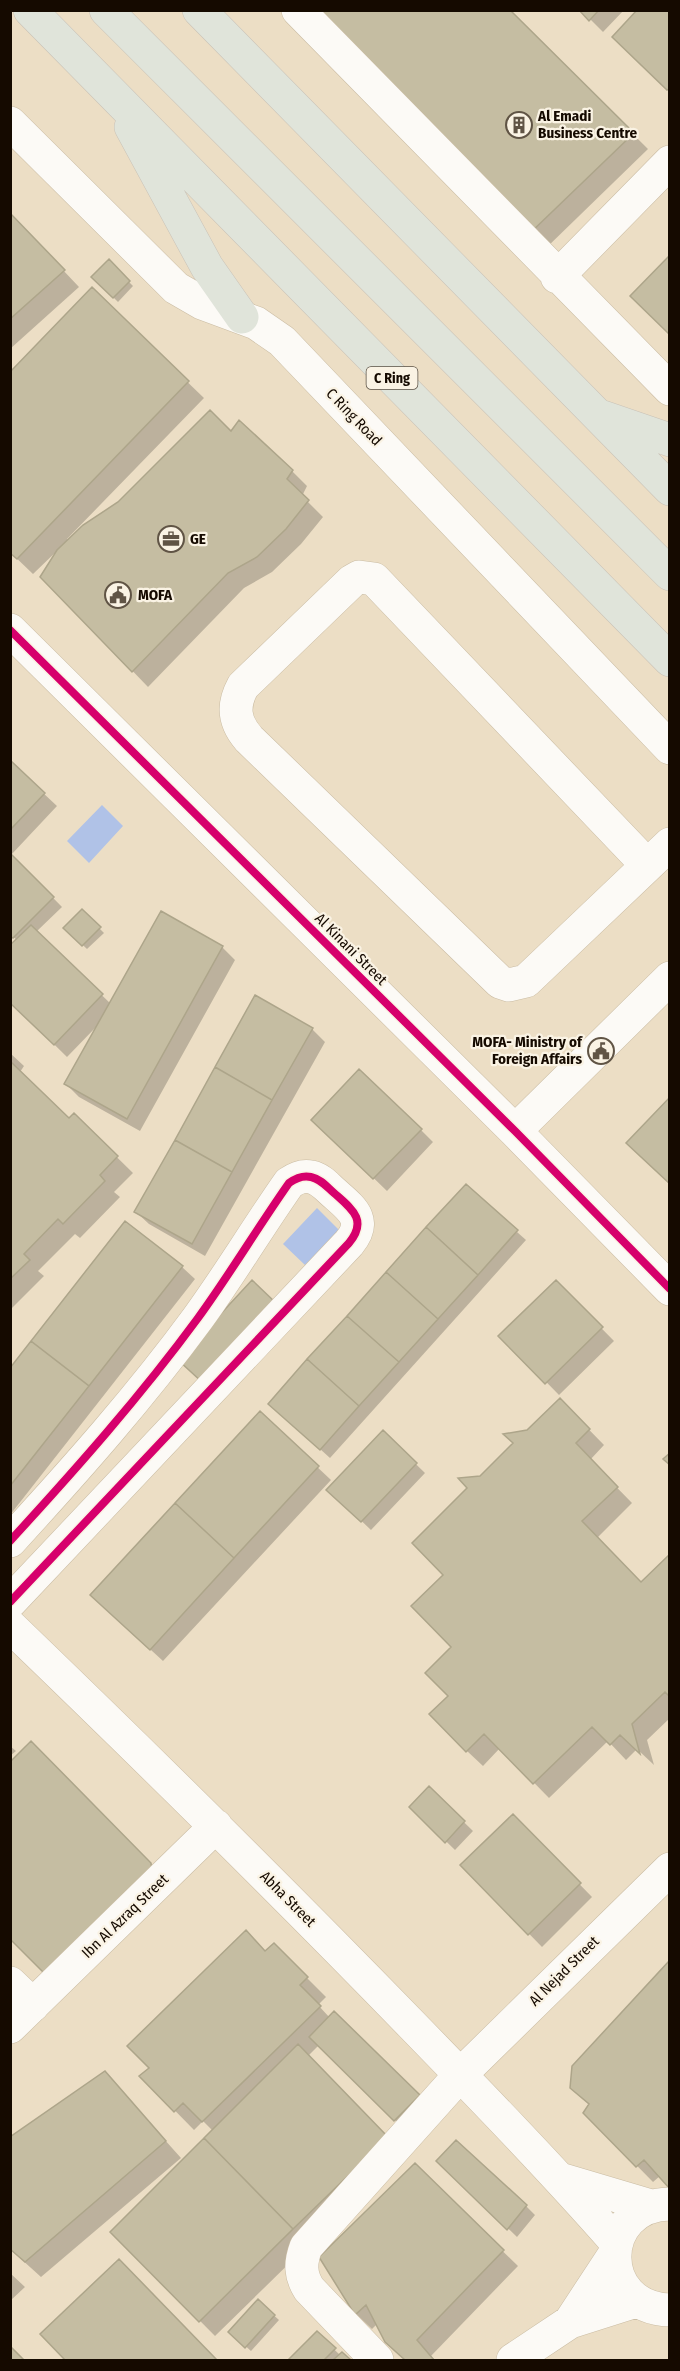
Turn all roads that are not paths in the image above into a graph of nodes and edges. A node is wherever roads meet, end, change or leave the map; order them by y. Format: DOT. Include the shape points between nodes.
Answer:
graph roads {
  1 [pos="106,10"];
  2 [pos="199,10"];
  3 [pos="298,10"];
  4 [pos="30,14"];
  5 [pos="115,96"];
  6 [pos="10,123"];
  7 [pos="669,162"];
  8 [pos="557,277"];
  9 [pos="242,317"];
  10 [pos="669,389"];
  11 [pos="596,415"];
  12 [pos="669,440"];
  13 [pos="669,489"];
  14 [pos="669,574"];
  15 [pos="13,636"];
  16 [pos="669,660"];
  17 [pos="669,748"];
  18 [pos="658,854"];
  19 [pos="669,978"];
  20 [pos="516,1131"];
  21 [pos="669,1289"];
  22 [pos="57,1489"];
  23 [pos="90,1518"];
  24 [pos="10,1541"];
  25 [pos="10,1602"];
  26 [pos="10,1626"];
  27 [pos="216,1826"];
  28 [pos="669,1869"];
  29 [pos="18,2005"];
  30 [pos="460,2075"];
  31 [pos="560,2179"];
  32 [pos="660,2205"];
  33 [pos="615,2249"];
  34 [pos="636,2301"];
  35 [pos="669,2310"];
  36 [pos="570,2322"];
  37 [pos="377,2361"];
  38 [pos="513,2361"];
  1 -- 14 [label="highway"];
  2 -- 11 [label="highway"];
  3 -- 8 [label="street"];
  4 -- 5 [label="highway, C Ring"];
  5 -- 9 [label="highway" via="207,267"];
  5 -- 16 [label="highway, C Ring"];
  6 -- 9 [label="street, C Ring Road" via="176,288 202,303"];
  7 -- 8 [label="street"];
  8 -- 10 [label="street"];
  9 -- 17 [label="street, C Ring Road" via="282,341"];
  11 -- 12 [label="highway"];
  11 -- 13 [label="highway"];
  15 -- 20 [label="street, Al Kinani Street"];
  18 -- 18 [label="street" via="526,981 509,985 500,982 242,732 235,714 238,695 352,581 359,577 374,579"];
  19 -- 20 [label="street"];
  20 -- 21 [label="street, Al Kinani Street"];
  22 -- 23 [label="street"];
  22 -- 23 [label="street" via="104,1437 199,1317 289,1183 304,1176 320,1181 353,1210 358,1228 355,1236"];
  22 -- 24 [label="street"];
  23 -- 25 [label="street"];
  26 -- 27 [label="street, Abha Street"];
  27 -- 29 [label="street, Ibn Al Azraq Street"];
  27 -- 30 [label="street, Abha Street"];
  28 -- 30 [label="street, Al Nejad Street"];
  30 -- 31 [label="street, Abha Street"];
  30 -- 37 [label="street, Al Nejad Street" via="306,2247 302,2258 303,2280 309,2289"];
  31 -- 32 [label="street, Abha Street"];
  31 -- 33 [label="street, Abha Street"];
  32 -- 33 [label="street" via="629,2220"];
  33 -- 34 [label="street" via="616,2272"];
  33 -- 36 [label="street"];
  34 -- 35 [label="street" via="655,2310"];
  34 -- 36 [label="street"];
  36 -- 38 [label="street"];
}
